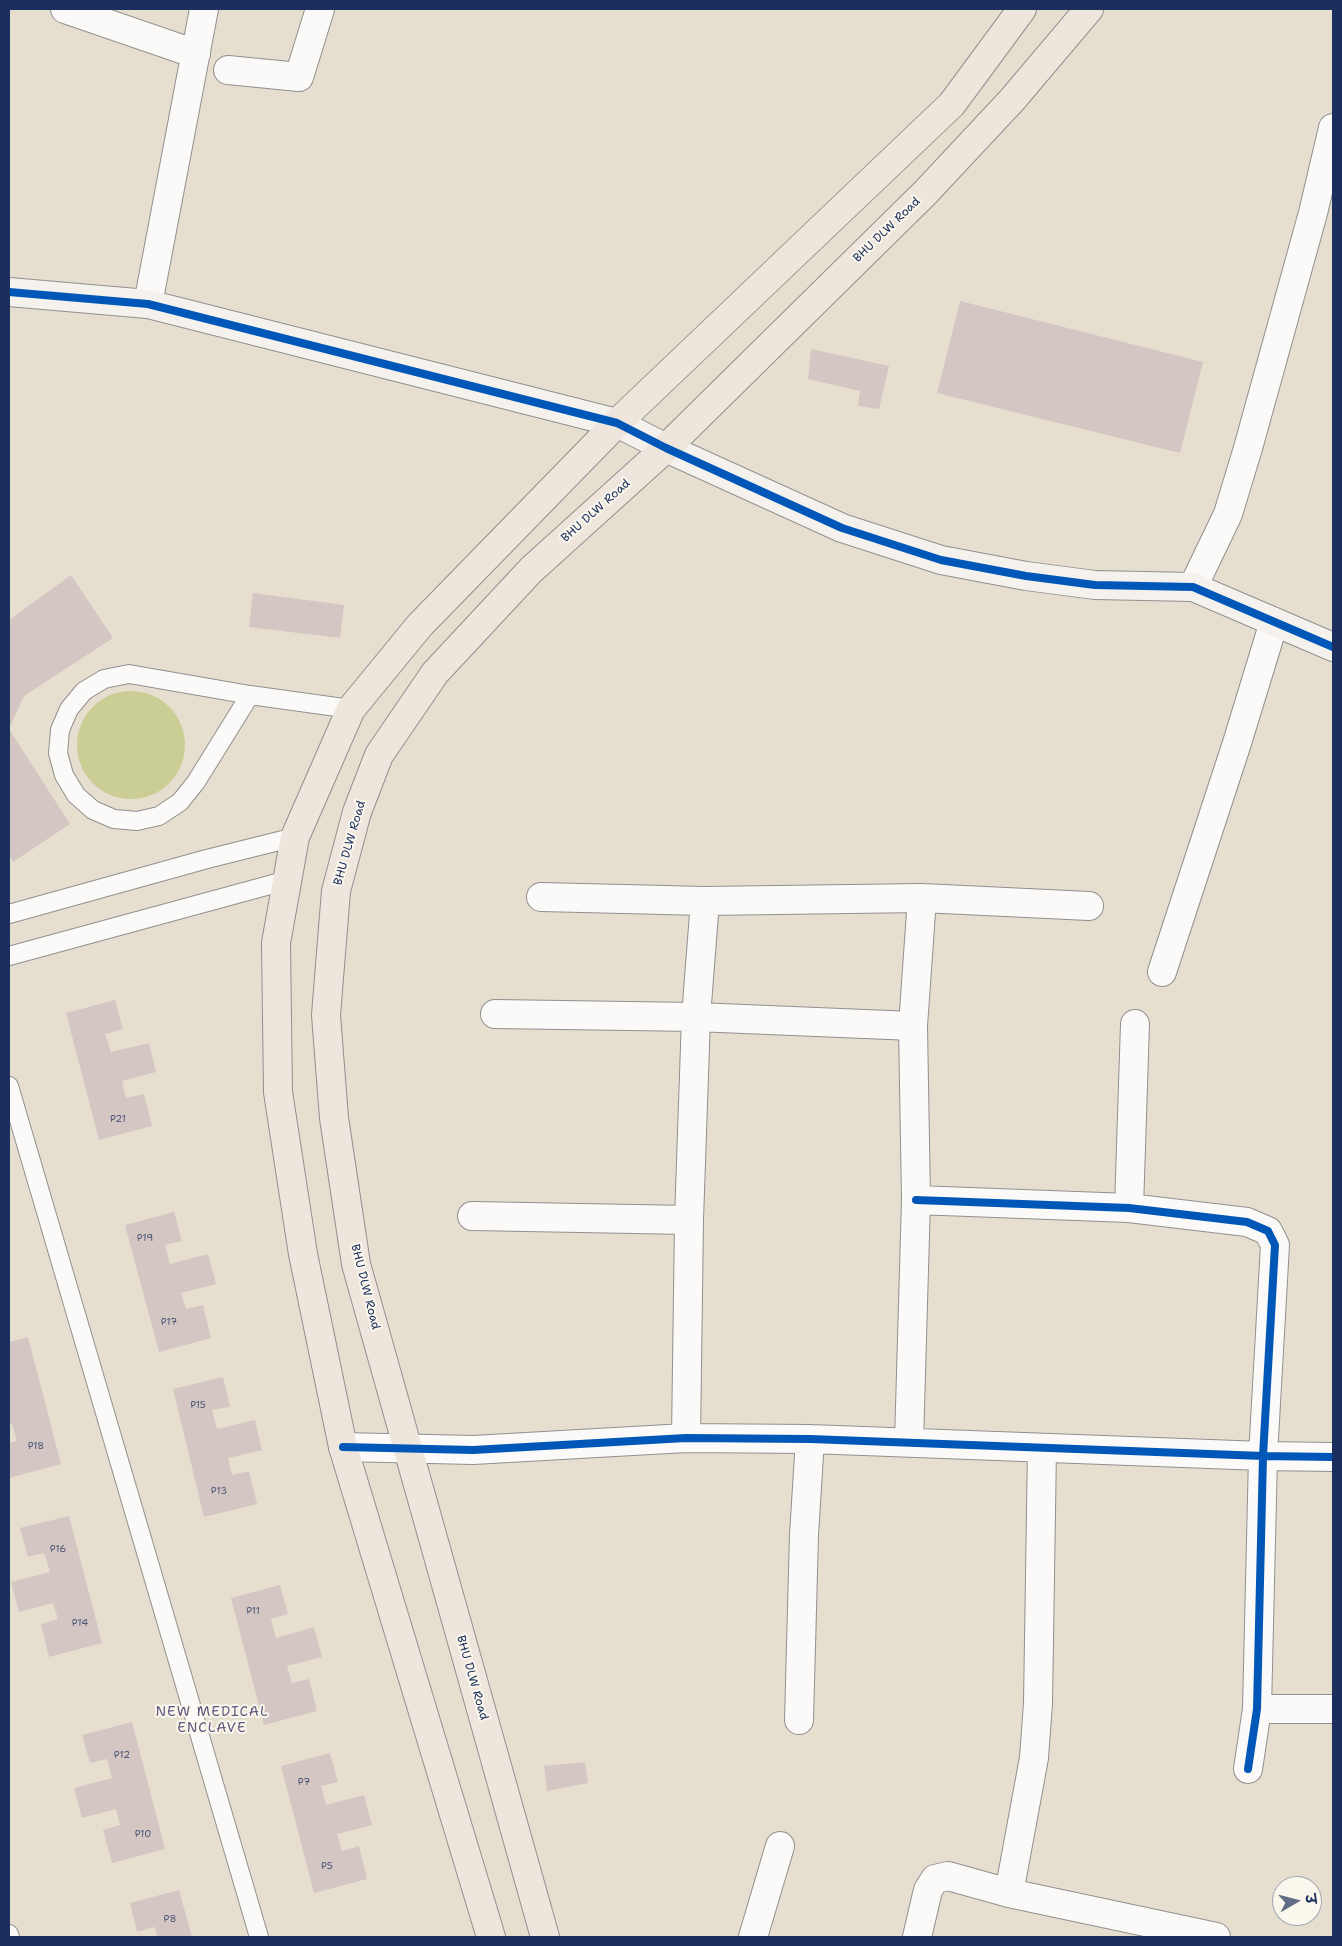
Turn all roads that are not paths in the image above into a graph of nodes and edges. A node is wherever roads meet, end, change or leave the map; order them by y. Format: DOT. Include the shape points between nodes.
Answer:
graph roads {
  1 [pos="65,9"];
  2 [pos="204,9"];
  3 [pos="320,9"];
  4 [pos="1022,9"];
  5 [pos="1089,9"];
  6 [pos="196,54"];
  7 [pos="228,70"];
  8 [pos="1333,128"];
  9 [pos="9,292"];
  10 [pos="148,304"];
  11 [pos="617,423"];
  12 [pos="666,448"];
  13 [pos="1193,587"];
  14 [pos="1274,622"];
  15 [pos="1333,647"];
  16 [pos="250,695"];
  17 [pos="351,708"];
  18 [pos="295,837"];
  19 [pos="288,880"];
  20 [pos="541,897"];
  21 [pos="922,898"];
  22 [pos="705,901"];
  23 [pos="1089,906"];
  24 [pos="9,914"];
  25 [pos="9,956"];
  26 [pos="1162,972"];
  27 [pos="495,1014"];
  28 [pos="696,1017"];
  29 [pos="1135,1024"];
  30 [pos="913,1026"];
  31 [pos="9,1086"];
  32 [pos="916,1200"];
  33 [pos="1129,1208"];
  34 [pos="472,1216"];
  35 [pos="689,1220"];
  36 [pos="686,1438"];
  37 [pos="810,1438"];
  38 [pos="908,1442"];
  39 [pos="343,1447"];
  40 [pos="409,1448"];
  41 [pos="1042,1448"];
  42 [pos="1263,1456"];
  43 [pos="1333,1457"];
  44 [pos="1257,1709"];
  45 [pos="1333,1709"];
  46 [pos="799,1720"];
  47 [pos="1248,1769"];
  48 [pos="780,1846"];
  49 [pos="1009,1893"];
  50 [pos="259,1937"];
  51 [pos="492,1937"];
  52 [pos="545,1937"];
  53 [pos="753,1937"];
  54 [pos="917,1937"];
  55 [pos="1216,1937"];
  1 -- 6 [label="street"];
  2 -- 6 [label="street"];
  3 -- 7 [label="street" via="299,77"];
  4 -- 11 [label="main road" via="952,104"];
  5 -- 12 [label="main road, BHU DLW Road" via="1012,100 926,193"];
  6 -- 10 [label="street"];
  8 -- 13 [label="street" via="1313,213 1228,514"];
  9 -- 10 [label="street"];
  10 -- 11 [label="street"];
  11 -- 12 [label="street"];
  11 -- 17 [label="main road" via="420,625"];
  12 -- 13 [label="street" via="842,528 941,560 1095,585"];
  12 -- 40 [label="main road, BHU DLW Road" via="531,570 435,673 379,755 356,812 338,882 326,1015 334,1118 356,1264"];
  13 -- 14 [label="street"];
  14 -- 15 [label="street"];
  14 -- 26 [label="street"];
  16 -- 16 [label="lane" via="196,782 180,802 159,816 136,821 114,819 93,810 76,795 64,775 58,752 60,730 69,709 84,691 104,679 129,674"];
  16 -- 17 [label="lane"];
  17 -- 18 [label="main road"];
  18 -- 19 [label="main road"];
  18 -- 24 [label="lane" via="207,858"];
  19 -- 25 [label="lane"];
  19 -- 39 [label="main road" via="276,943 278,1092 303,1254"];
  20 -- 22 [label="street"];
  21 -- 22 [label="street"];
  21 -- 23 [label="street"];
  21 -- 30 [label="street"];
  22 -- 28 [label="street"];
  27 -- 28 [label="street"];
  28 -- 30 [label="street"];
  28 -- 35 [label="street"];
  29 -- 33 [label="street"];
  30 -- 32 [label="street"];
  31 -- 50 [label="lane"];
  32 -- 33 [label="street"];
  32 -- 38 [label="street"];
  33 -- 42 [label="street" via="1247,1222 1268,1231 1275,1245"];
  34 -- 35 [label="street"];
  35 -- 36 [label="street"];
  36 -- 37 [label="street"];
  36 -- 40 [label="street" via="473,1450"];
  37 -- 38 [label="street"];
  37 -- 46 [label="street"];
  38 -- 41 [label="street"];
  39 -- 40 [label="street"];
  39 -- 51 [label="main road"];
  40 -- 52 [label="main road, BHU DLW Road"];
  41 -- 42 [label="street"];
  41 -- 49 [label="street" via="1034,1758"];
  42 -- 43 [label="street"];
  42 -- 44 [label="street"];
  44 -- 45 [label="street"];
  44 -- 47 [label="street"];
  48 -- 53 [label="street"];
  49 -- 54 [label="street" via="948,1876 935,1879 928,1890"];
  49 -- 55 [label="street"];
}
